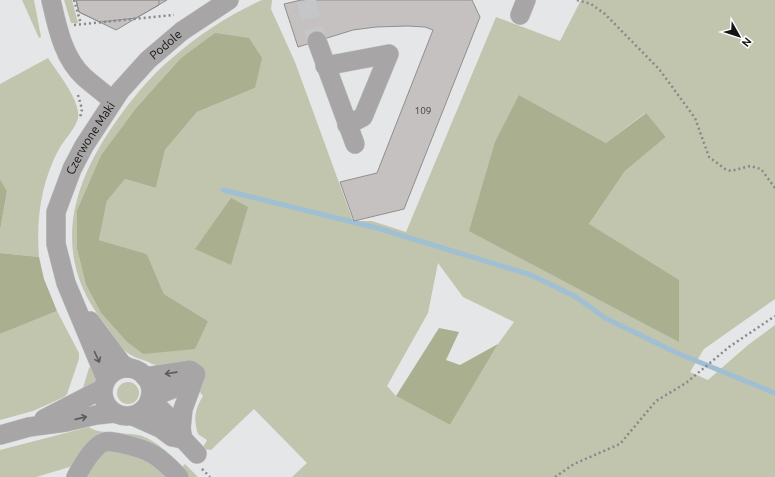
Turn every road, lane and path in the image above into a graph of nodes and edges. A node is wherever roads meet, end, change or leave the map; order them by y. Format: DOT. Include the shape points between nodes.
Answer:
graph roads {
  1 [pos="51,0"];
  2 [pos="74,0"];
  3 [pos="229,0"];
  4 [pos="577,0"];
  5 [pos="179,15"];
  6 [pos="81,24"];
  7 [pos="67,26"];
  8 [pos="317,41"];
  9 [pos="325,66"];
  10 [pos="77,93"];
  11 [pos="113,101"];
  12 [pos="79,123"];
  13 [pos="347,125"];
  14 [pos="355,144"];
  15 [pos="775,188"];
  16 [pos="71,296"];
  17 [pos="775,316"];
  18 [pos="129,368"];
  19 [pos="145,377"];
  20 [pos="193,382"];
  21 [pos="104,384"];
  22 [pos="150,399"];
  23 [pos="124,415"];
  24 [pos="28,427"];
  25 [pos="182,434"];
  26 [pos="0,435"];
  27 [pos="198,454"];
  28 [pos="72,476"];
  29 [pos="179,477"];
  30 [pos="555,477"];
  1 -- 11 [label="street, Czerwone Maki" via="60,36 75,66"];
  2 -- 6 [label="path"];
  3 -- 11 [label="street, Podole" via="182,31 148,60"];
  4 -- 15 [label="path" via="591,4 605,14 659,69 695,118 709,157 731,171 750,166 761,169"];
  5 -- 6 [label="path"];
  6 -- 7 [label="path"];
  8 -- 9 [label="street"];
  9 -- 13 [label="street"];
  9 -- 13 [label="street" via="389,54 363,117"];
  10 -- 12 [label="path" via="82,109"];
  11 -- 16 [label="street, Czerwone Maki" via="95,126 72,168 56,212 56,244"];
  13 -- 14 [label="street"];
  16 -- 18 [label="street, Czerwone Maki" via="115,356"];
  16 -- 21 [label="street, Czerwone Maki, one-way"];
  17 -- 30 [label="path" via="729,347 686,383 656,401 620,444 574,464"];
  18 -- 19 [label="street"];
  18 -- 21 [label="street" via="116,370"];
  20 -- 19 [label="street, one-way" via="196,374 190,370"];
  19 -- 22 [label="street" via="150,387"];
  20 -- 22 [label="street"];
  20 -- 25 [label="street" via="183,409"];
  21 -- 23 [label="street" via="105,403"];
  21 -- 24 [label="street"];
  22 -- 23 [label="street" via="140,412"];
  22 -- 25 [label="street"];
  24 -- 23 [label="street, one-way" via="96,415"];
  23 -- 25 [label="street" via="160,428 172,437"];
  24 -- 26 [label="street"];
  25 -- 27 [label="street"];
  28 -- 29 [label="street" via="100,444 111,441 144,448 166,463"];
}
